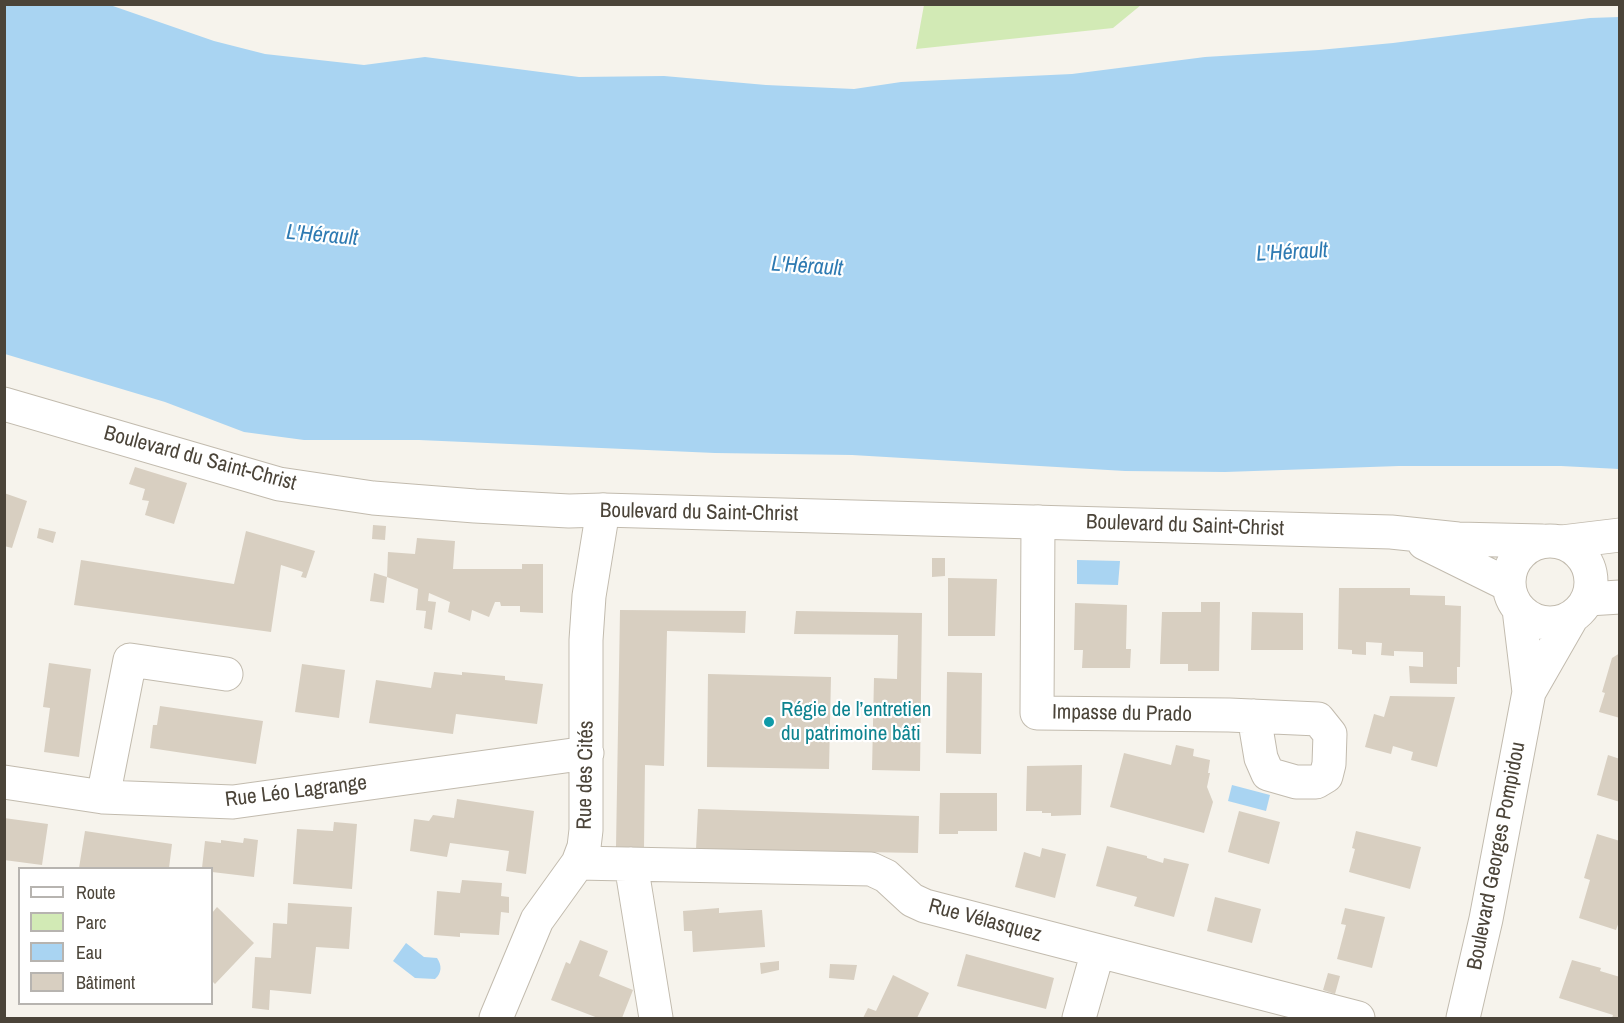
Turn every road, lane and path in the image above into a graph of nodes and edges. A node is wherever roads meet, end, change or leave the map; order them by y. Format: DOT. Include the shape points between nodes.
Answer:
graph roads {
  1 [pos="4,404"];
  2 [pos="603,510"];
  3 [pos="1038,522"];
  4 [pos="1406,534"];
  5 [pos="1620,535"];
  6 [pos="1552,542"];
  7 [pos="1514,597"];
  8 [pos="1593,604"];
  9 [pos="226,674"];
  10 [pos="1529,692"];
  11 [pos="1254,716"];
  12 [pos="587,753"];
  13 [pos="4,782"];
  14 [pos="103,796"];
  15 [pos="578,862"];
  16 [pos="631,864"];
  17 [pos="1098,951"];
  18 [pos="496,1018"];
  19 [pos="656,1018"];
  20 [pos="1079,1018"];
  21 [pos="1358,1018"];
  22 [pos="1463,1018"];
  1 -- 2 [label="street, Boulevard du Saint-Christ" via="279,484 374,498 570,512"];
  2 -- 3 [label="street, Boulevard du Saint-Christ"];
  2 -- 12 [label="street, Rue des Cités" via="586,640"];
  3 -- 4 [label="street, Boulevard du Saint-Christ"];
  3 -- 11 [label="street, Impasse du Prado" via="1037,713"];
  4 -- 6 [label="street, Boulevard du Saint-Christ"];
  4 -- 7 [label="street, Boulevard du Saint-Christ"];
  5 -- 6 [label="street, Boulevard du Saint-Christ"];
  6 -- 7 [label="street" via="1531,545 1514,562 1510,573"];
  6 -- 8 [label="street" via="1574,548 1584,558 1590,571"];
  7 -- 8 [label="street" via="1530,618 1542,622 1556,623"];
  7 -- 10 [label="street, Boulevard Georges Pompidou"];
  8 -- 10 [label="street, Boulevard Georges Pompidou"];
  9 -- 14 [label="street" via="130,660"];
  10 -- 22 [label="street, Boulevard Georges Pompidou"];
  12 -- 14 [label="street, Rue Léo Lagrange" via="233,802"];
  12 -- 15 [label="street, Rue des Cités" via="586,830"];
  13 -- 14 [label="street, Rue Léo Lagrange"];
  15 -- 16 [label="street, Rue Vélasquez"];
  15 -- 18 [label="street, Rue des Cités" via="537,920"];
  16 -- 17 [label="street, Rue Vélasquez" via="871,869 925,906"];
  16 -- 19 [label="street"];
  17 -- 20 [label="street"];
  17 -- 21 [label="street, Rue Vélasquez"];
}
